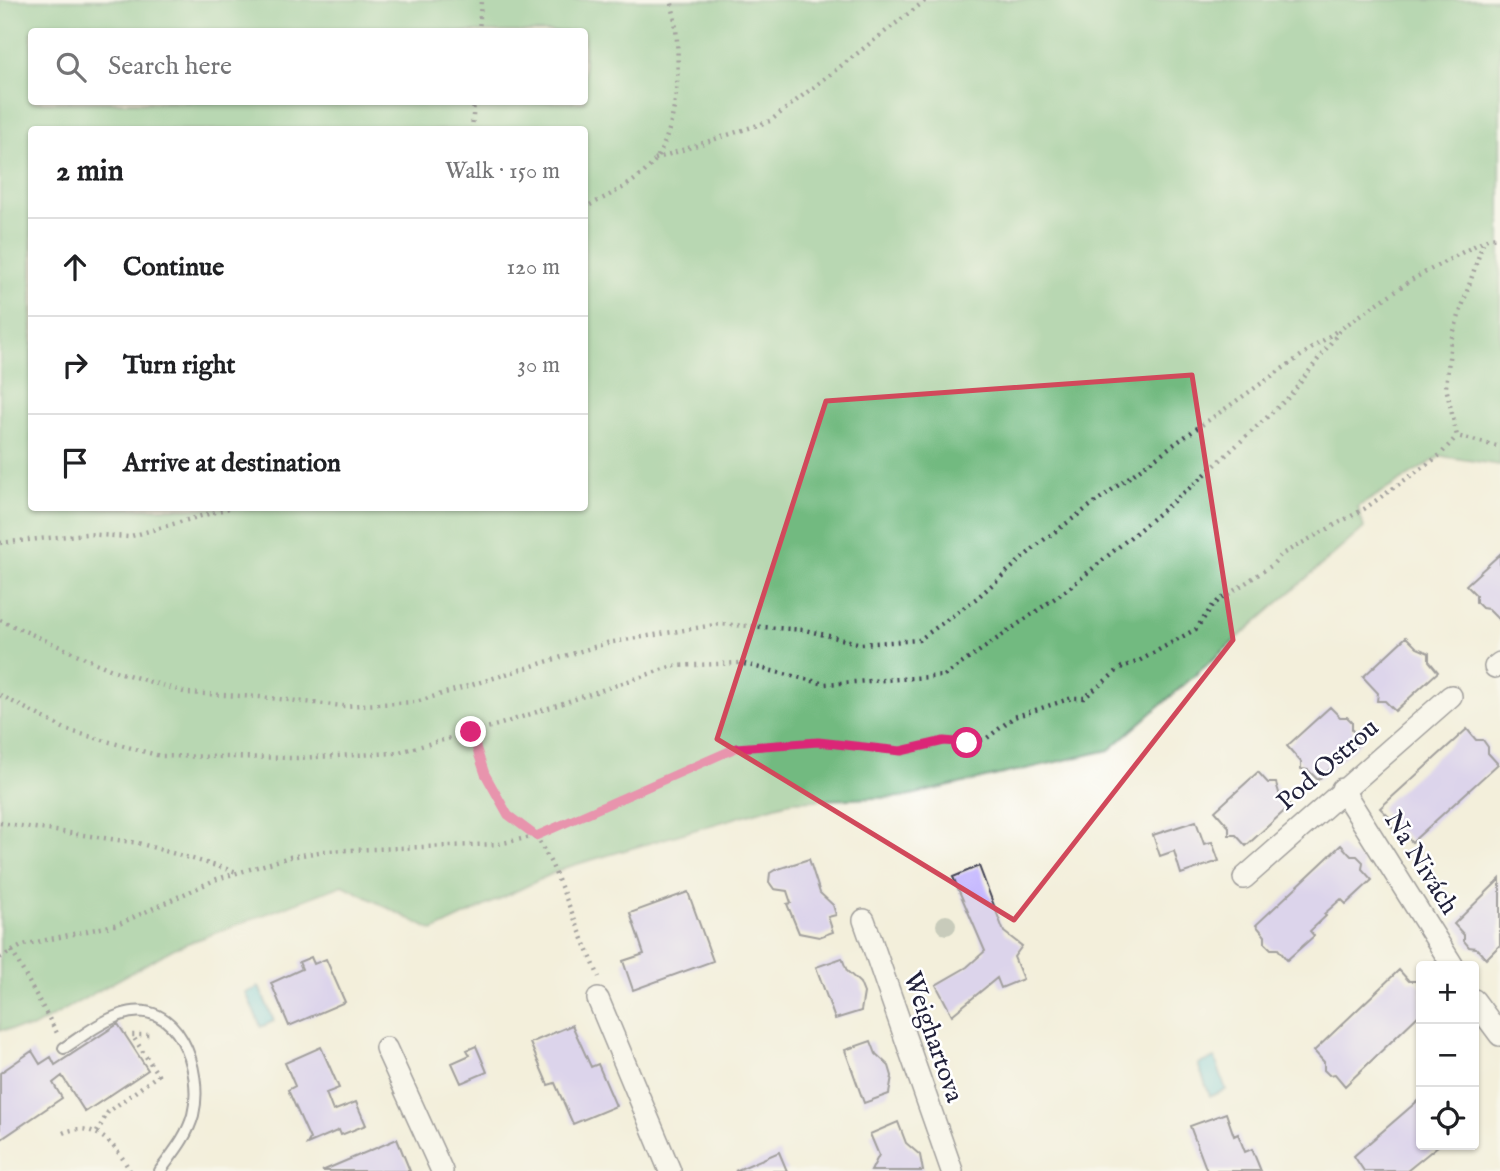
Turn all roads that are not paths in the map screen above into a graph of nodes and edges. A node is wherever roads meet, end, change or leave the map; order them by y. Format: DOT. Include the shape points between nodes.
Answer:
graph roads {
  1 [pos="1451,696"];
  2 [pos="1342,789"];
  3 [pos="1244,878"];
  4 [pos="864,920"];
  5 [pos="1450,961"];
  6 [pos="598,999"];
  7 [pos="1479,1007"];
  8 [pos="1500,1035"];
  9 [pos="64,1048"];
  10 [pos="386,1048"];
  11 [pos="160,1171"];
  12 [pos="442,1171"];
  13 [pos="670,1171"];
  14 [pos="952,1171"];
  1 -- 2 [label="street, Pod Ostrou"];
  2 -- 3 [label="street, Pod Ostrou"];
  2 -- 5 [label="street, Na Nivách"];
  4 -- 14 [label="street, Weighartova"];
  6 -- 13 [label="street"];
  7 -- 8 [label="street"];
  9 -- 11 [label="lane" via="121,1014 143,1012 177,1031 190,1052 196,1087 193,1115"];
  10 -- 12 [label="street"];
}
